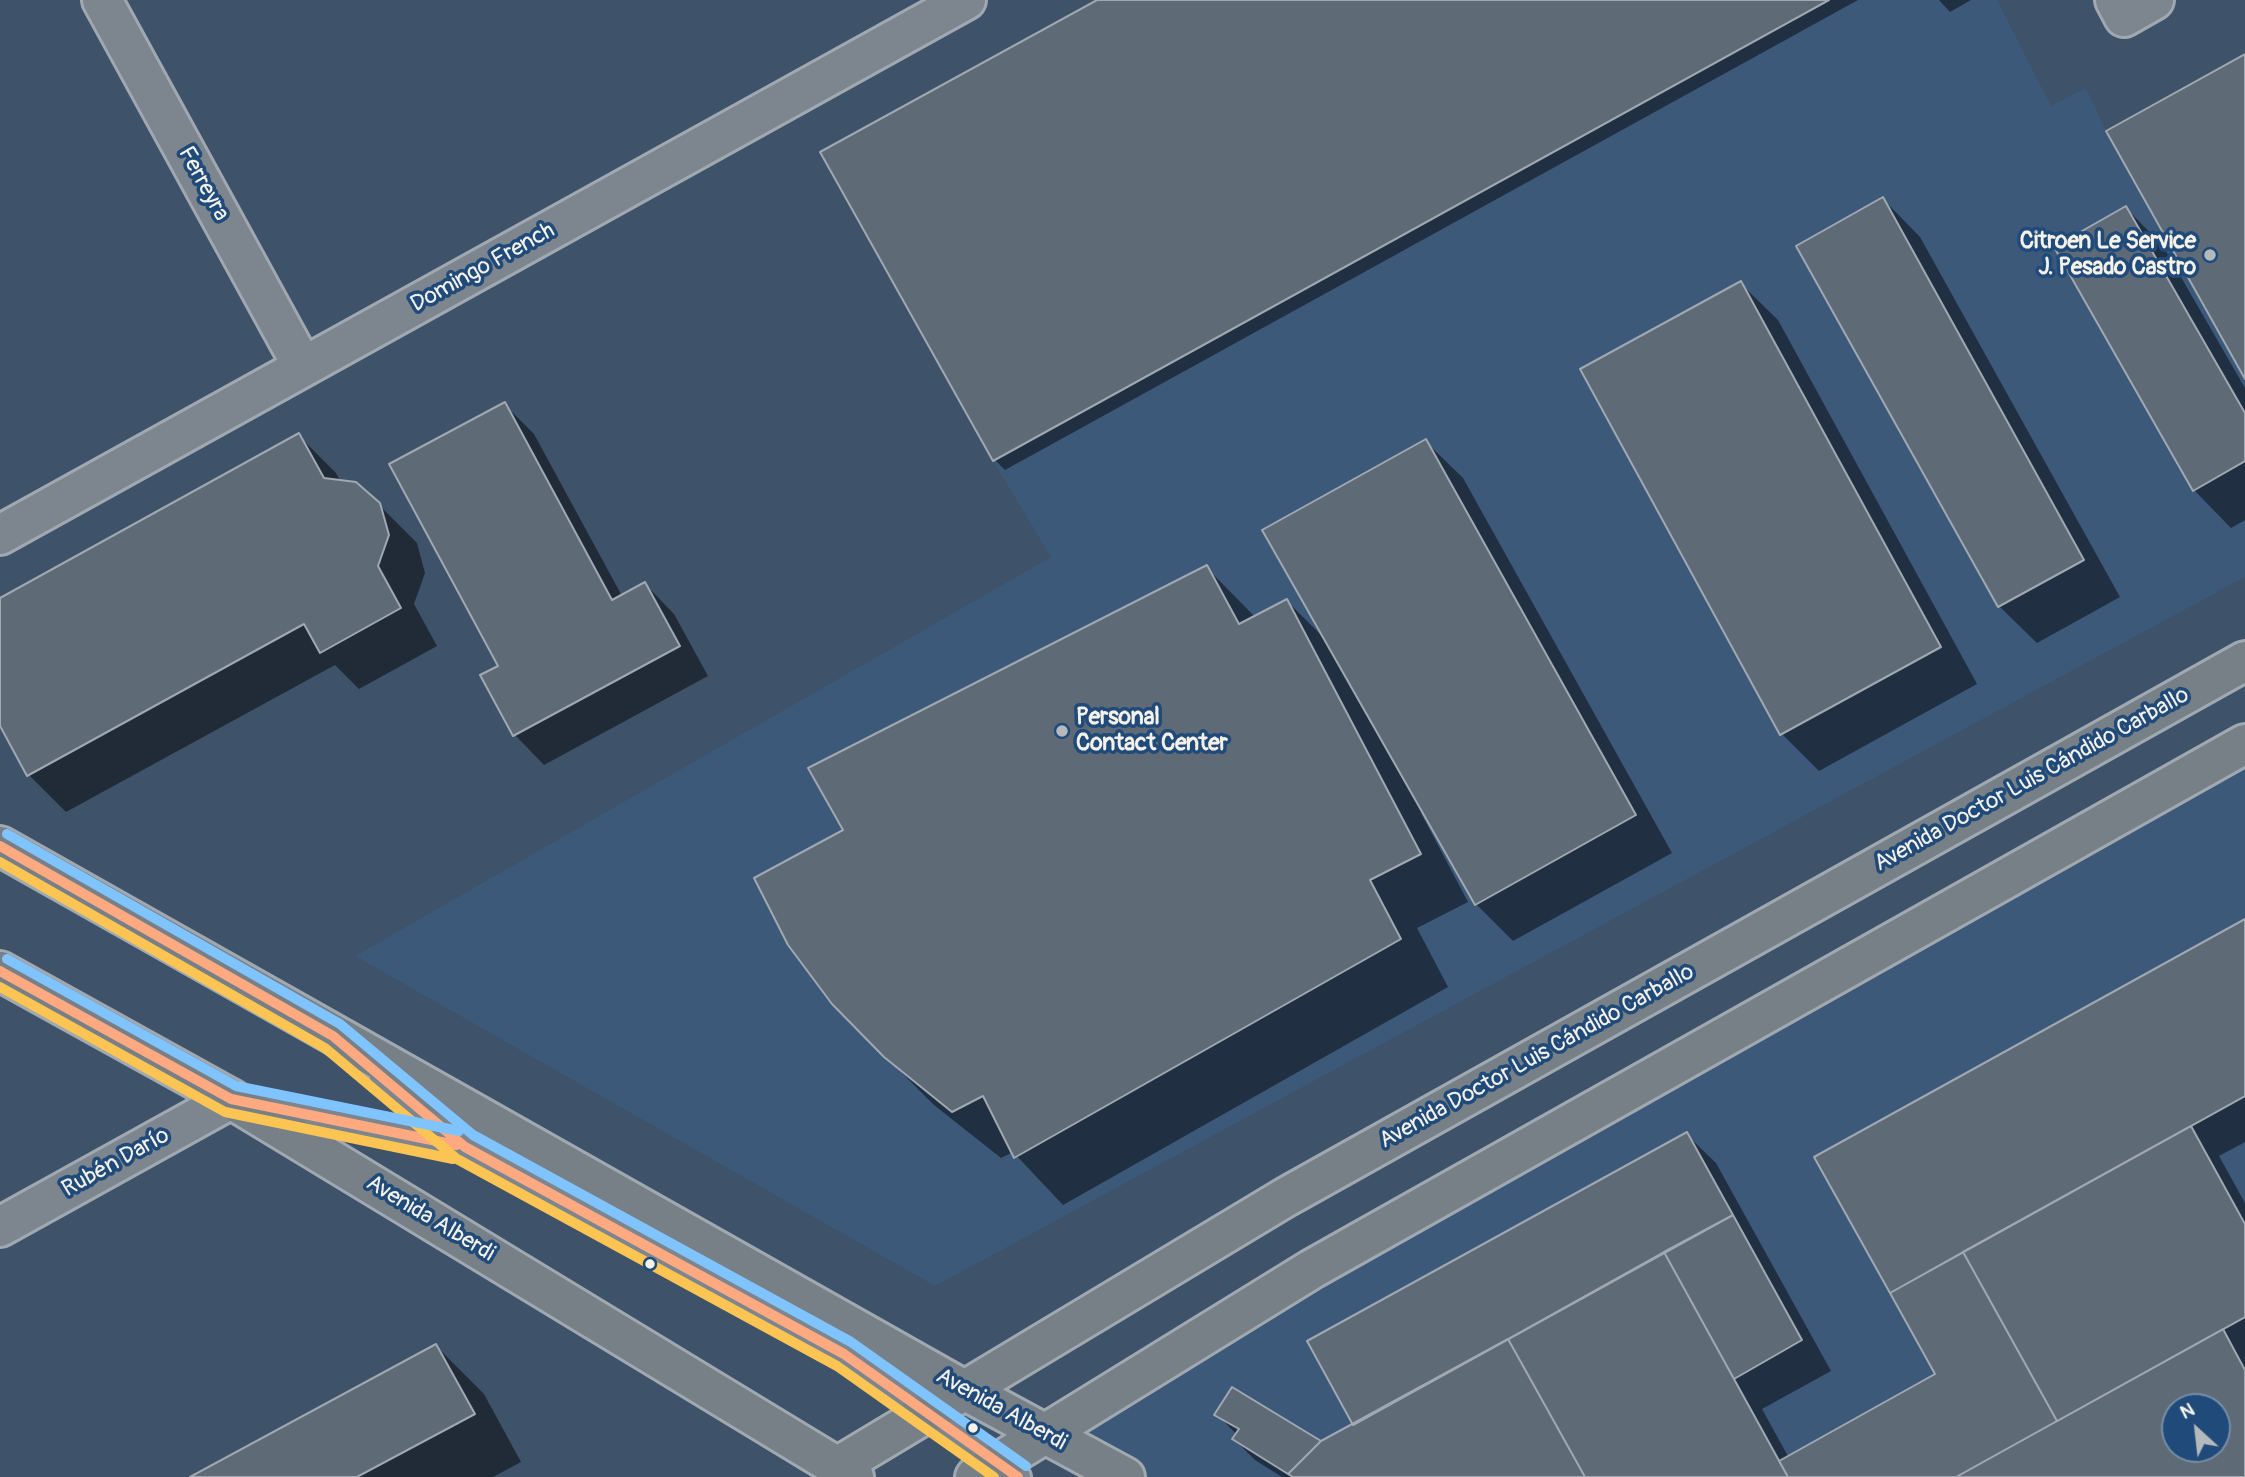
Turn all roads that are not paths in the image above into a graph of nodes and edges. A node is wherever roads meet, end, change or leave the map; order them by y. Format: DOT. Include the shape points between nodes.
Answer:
graph roads {
  1 [pos="102,0"];
  2 [pos="966,0"];
  3 [pos="303,367"];
  4 [pos="0,535"];
  5 [pos="2245,661"];
  6 [pos="2245,744"];
  7 [pos="0,846"];
  8 [pos="0,971"];
  9 [pos="333,1036"];
  10 [pos="231,1099"];
  11 [pos="466,1147"];
  12 [pos="0,1227"];
  13 [pos="964,1390"];
  14 [pos="928,1413"];
  15 [pos="1045,1433"];
  16 [pos="845,1472"];
  17 [pos="996,1473"];
  18 [pos="1125,1477"];
  1 -- 3 [label="street, Ferreyra"];
  2 -- 3 [label="street, Domingo French"];
  3 -- 4 [label="street, Domingo French"];
  5 -- 13 [label="main road, Avenida Doctor Luis Cándido Carballo" via="1286,1197"];
  6 -- 15 [label="main road" via="1312,1269"];
  7 -- 9 [label="main road, Avenida Alberdi"];
  8 -- 10 [label="main road, Avenida Alberdi"];
  9 -- 11 [label="lane"];
  9 -- 13 [label="main road, Avenida Alberdi"];
  10 -- 11 [label="lane"];
  10 -- 12 [label="street, Rubén Darío"];
  10 -- 16 [label="main road, Avenida Alberdi"];
  11 -- 14 [label="lane" via="844,1354"];
  13 -- 14 [label="main road, Avenida Doctor Luis Cándido Carballo"];
  13 -- 15 [label="main road, Avenida Alberdi"];
  14 -- 16 [label="main road, Avenida Doctor Luis Cándido Carballo"];
  14 -- 17 [label="lane"];
  15 -- 17 [label="main road"];
  15 -- 18 [label="main road, Avenida Alberdi"];
}
